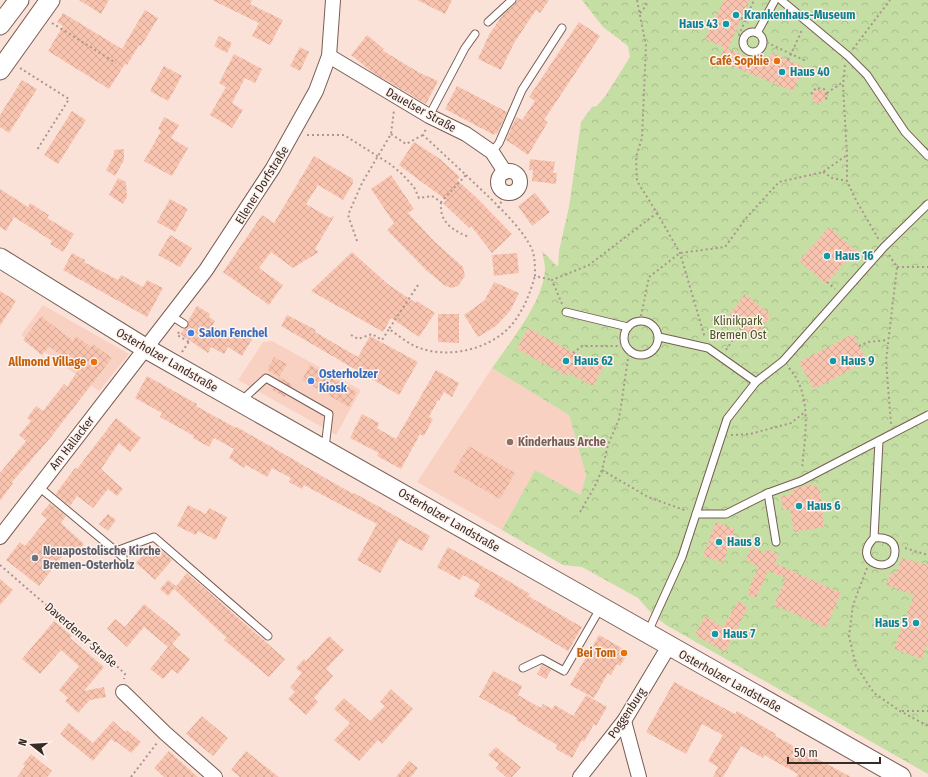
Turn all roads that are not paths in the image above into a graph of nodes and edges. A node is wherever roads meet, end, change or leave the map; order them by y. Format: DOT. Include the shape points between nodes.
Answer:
graph roads {
  1 [pos="19,0"];
  2 [pos="50,0"];
  3 [pos="333,0"];
  4 [pos="512,0"];
  5 [pos="775,0"];
  6 [pos="781,0"];
  7 [pos="488,22"];
  8 [pos="0,25"];
  9 [pos="562,28"];
  10 [pos="757,33"];
  11 [pos="475,34"];
  12 [pos="330,56"];
  13 [pos="4,65"];
  14 [pos="430,117"];
  15 [pos="492,152"];
  16 [pos="928,156"];
  17 [pos="506,193"];
  18 [pos="928,204"];
  19 [pos="0,258"];
  20 [pos="566,312"];
  21 [pos="170,315"];
  22 [pos="184,324"];
  23 [pos="628,327"];
  24 [pos="659,337"];
  25 [pos="144,348"];
  26 [pos="756,382"];
  27 [pos="240,402"];
  28 [pos="928,415"];
  29 [pos="879,441"];
  30 [pos="324,450"];
  31 [pos="39,487"];
  32 [pos="768,493"];
  33 [pos="696,514"];
  34 [pos="0,537"];
  35 [pos="874,538"];
  36 [pos="776,542"];
  37 [pos="116,551"];
  38 [pos="123,557"];
  39 [pos="601,606"];
  40 [pos="647,634"];
  41 [pos="268,636"];
  42 [pos="668,646"];
  43 [pos="523,668"];
  44 [pos="123,692"];
  45 [pos="624,721"];
  46 [pos="215,777"];
  47 [pos="580,777"];
  48 [pos="639,777"];
  49 [pos="901,777"];
  1 -- 8 [label="main road"];
  2 -- 13 [label="main road"];
  3 -- 12 [label="street, Ellener Dorfstraße"];
  4 -- 7 [label="lane"];
  5 -- 10 [label="lane"];
  6 -- 16 [label="lane" via="807,20 867,75 905,132"];
  9 -- 15 [label="lane" via="522,90 499,143"];
  10 -- 10 [label="lane" via="762,39 762,44 759,50 750,51 744,44 744,38 751,32"];
  11 -- 14 [label="lane" via="464,48"];
  12 -- 14 [label="street, Dauelser Straße"];
  12 -- 21 [label="street, Ellener Dorfstraße" via="316,91 294,133 235,228"];
  14 -- 15 [label="street, Dauelser Straße" via="466,134"];
  15 -- 17 [label="street, Dauelser Straße" via="505,172 498,178 498,183"];
  18 -- 26 [label="lane" via="884,248 783,360"];
  19 -- 25 [label="main road, Osterholzer Landstraße"];
  20 -- 23 [label="lane"];
  21 -- 22 [label="lane"];
  21 -- 25 [label="street, Ellener Dorfstraße"];
  23 -- 24 [label="lane" via="640,321 647,322 652,325"];
  23 -- 24 [label="lane" via="624,333 627,349 635,355 649,354 658,344"];
  24 -- 26 [label="lane" via="708,348"];
  25 -- 27 [label="main road, Osterholzer Landstraße"];
  25 -- 31 [label="street, Am Hallacker"];
  26 -- 33 [label="lane" via="727,419"];
  27 -- 30 [label="main road, Osterholzer Landstraße"];
  27 -- 30 [label="lane" via="266,378 329,414"];
  28 -- 29 [label="lane"];
  29 -- 32 [label="lane" via="801,480"];
  29 -- 35 [label="lane"];
  30 -- 39 [label="main road, Osterholzer Landstraße"];
  31 -- 34 [label="street, Am Hallacker"];
  31 -- 37 [label="lane"];
  32 -- 33 [label="lane" via="726,514"];
  32 -- 36 [label="lane"];
  33 -- 40 [label="lane" via="675,575"];
  35 -- 35 [label="lane" via="868,544 866,554 871,562 878,565 887,564 893,558 895,550 892,541 883,537"];
  37 -- 38 [label="lane"];
  37 -- 41 [label="lane" via="154,537"];
  39 -- 40 [label="main road, Osterholzer Landstraße"];
  39 -- 43 [label="lane" via="564,671 542,659"];
  40 -- 42 [label="main road, Osterholzer Landstraße"];
  42 -- 45 [label="street, Poggenburg"];
  42 -- 49 [label="main road, Osterholzer Landstraße"];
  44 -- 46 [label="street"];
  45 -- 47 [label="street, Poggenburg"];
  45 -- 48 [label="street"];
}
